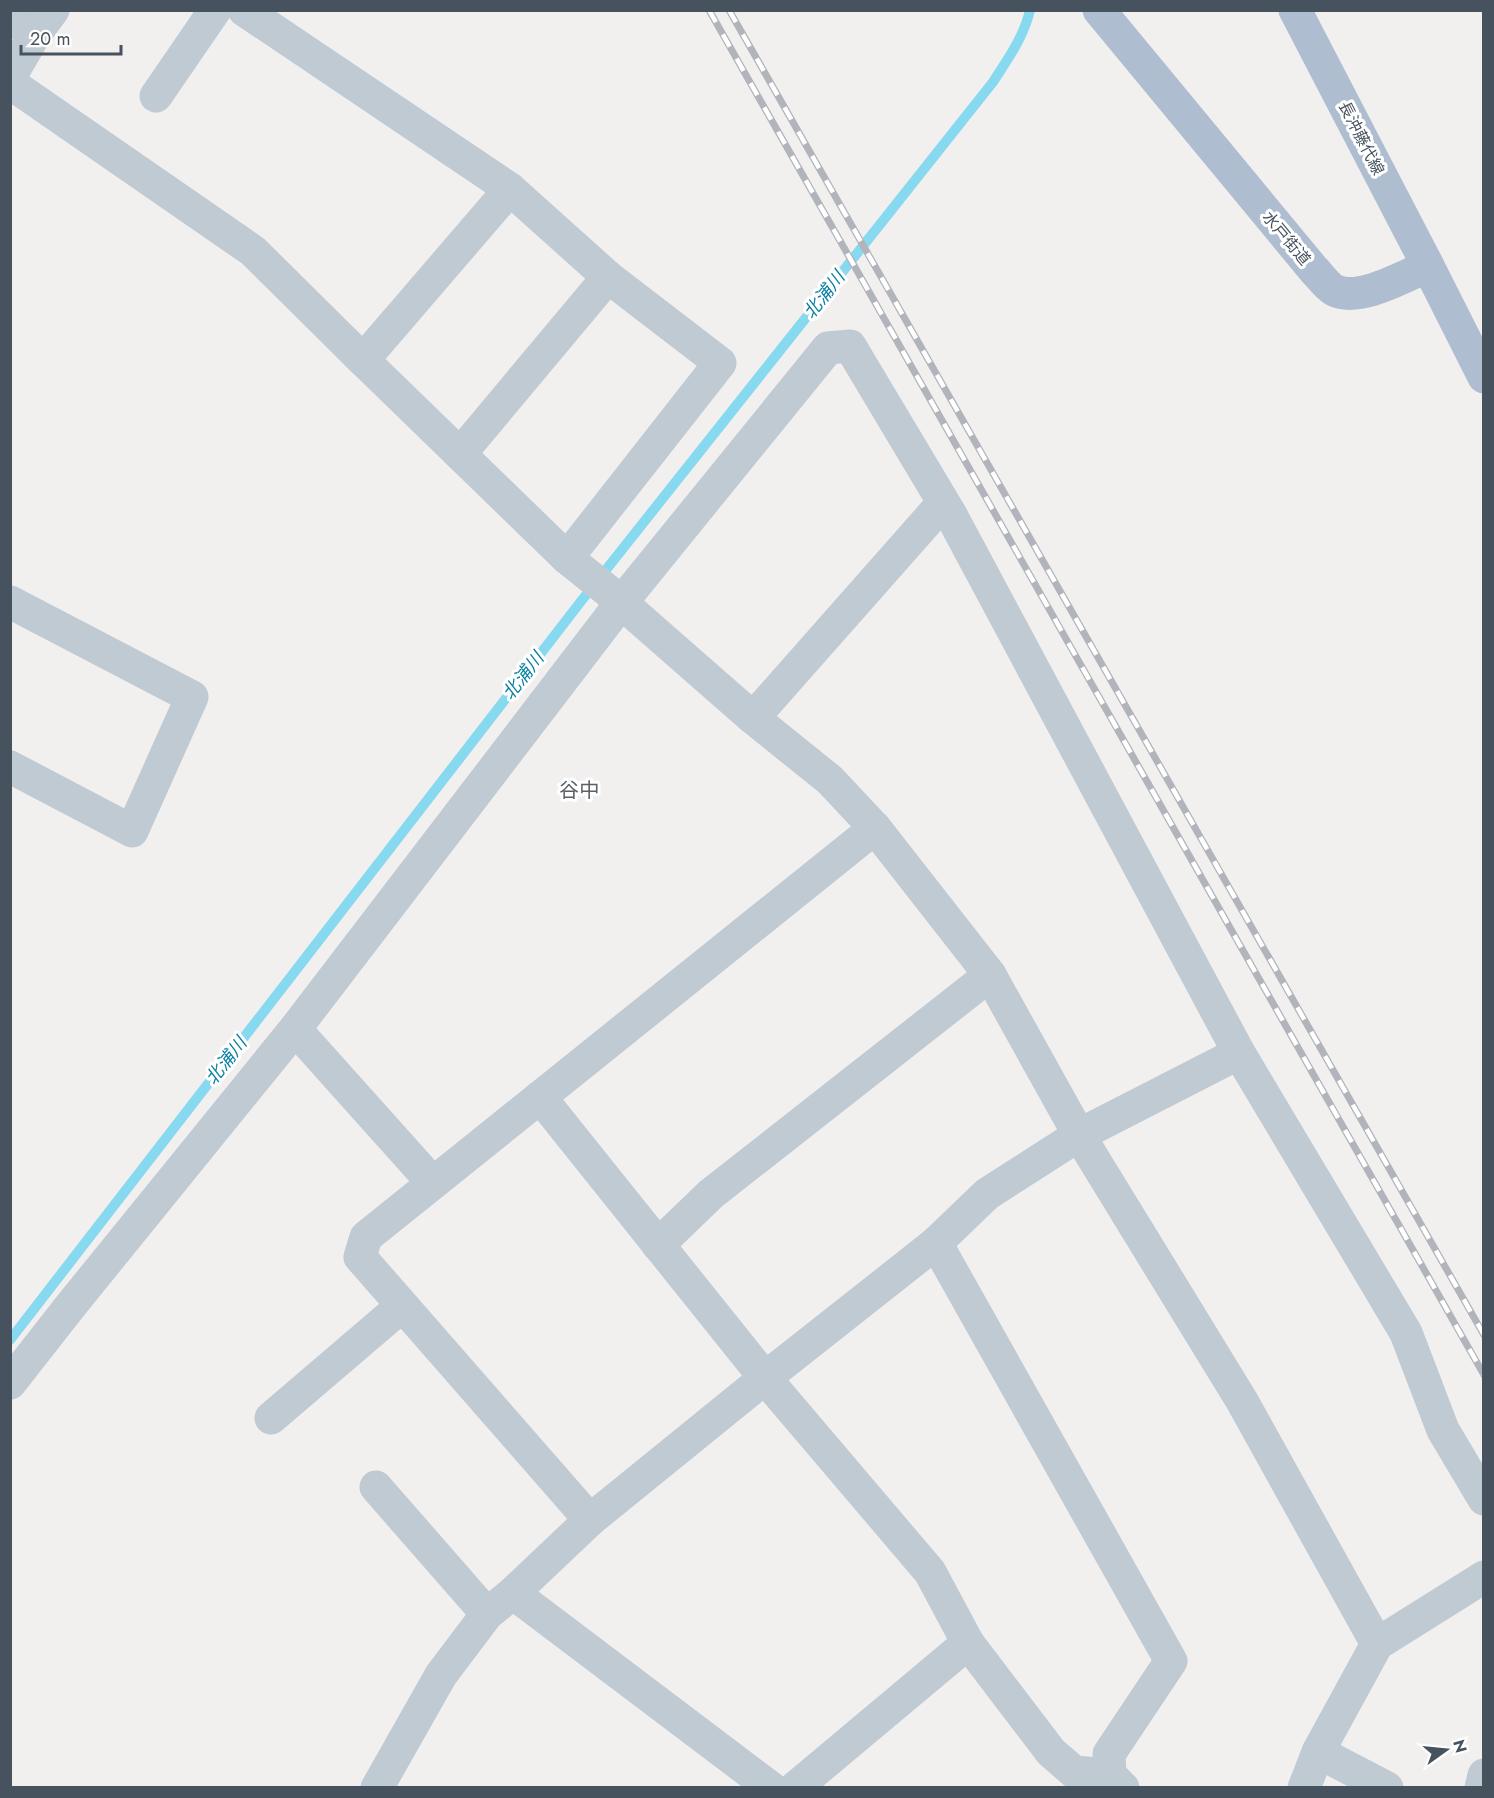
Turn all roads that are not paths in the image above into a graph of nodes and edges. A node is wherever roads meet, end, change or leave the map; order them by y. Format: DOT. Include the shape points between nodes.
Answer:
graph roads {
  1 [pos="215,10"];
  2 [pos="244,10"];
  3 [pos="1099,10"];
  4 [pos="1295,10"];
  5 [pos="33,21"];
  6 [pos="10,77"];
  7 [pos="10,83"];
  8 [pos="156,96"];
  9 [pos="510,189"];
  10 [pos="1428,266"];
  11 [pos="608,277"];
  12 [pos="363,360"];
  13 [pos="1484,377"];
  14 [pos="460,454"];
  15 [pos="944,503"];
  16 [pos="596,582"];
  17 [pos="10,602"];
  18 [pos="753,718"];
  19 [pos="10,767"];
  20 [pos="875,828"];
  21 [pos="990,975"];
  22 [pos="295,1029"];
  23 [pos="1239,1053"];
  24 [pos="540,1097"];
  25 [pos="1079,1135"];
  26 [pos="433,1183"];
  27 [pos="936,1243"];
  28 [pos="658,1245"];
  29 [pos="402,1306"];
  30 [pos="765,1378"];
  31 [pos="10,1383"];
  32 [pos="271,1418"];
  33 [pos="376,1487"];
  34 [pos="1484,1499"];
  35 [pos="590,1520"];
  36 [pos="1484,1577"];
  37 [pos="513,1593"];
  38 [pos="487,1614"];
  39 [pos="968,1643"];
  40 [pos="1377,1644"];
  41 [pos="1318,1752"];
  42 [pos="1484,1775"];
  43 [pos="1117,1781"];
  44 [pos="377,1788"];
  45 [pos="771,1788"];
  46 [pos="795,1788"];
  47 [pos="1304,1788"];
  48 [pos="1387,1788"];
  49 [pos="1481,1788"];
  1 -- 8 [label="street"];
  2 -- 9 [label="street"];
  3 -- 10 [label="main road, 水戸街道" via="1334,290 1350,294 1370,291"];
  4 -- 10 [label="main road, 長沖藤代線"];
  5 -- 6 [label="street"];
  7 -- 12 [label="street" via="254,250"];
  9 -- 11 [label="street"];
  9 -- 12 [label="street"];
  10 -- 13 [label="main road"];
  11 -- 14 [label="street"];
  11 -- 16 [label="street" via="720,363"];
  12 -- 14 [label="street"];
  14 -- 16 [label="street"];
  15 -- 16 [label="street" via="850,346 828,348"];
  15 -- 18 [label="street"];
  15 -- 23 [label="street"];
  16 -- 18 [label="street"];
  16 -- 22 [label="street"];
  17 -- 19 [label="street" via="192,697 132,831"];
  18 -- 20 [label="street" via="830,780"];
  20 -- 21 [label="street"];
  20 -- 24 [label="street"];
  21 -- 25 [label="street"];
  21 -- 28 [label="street" via="711,1194"];
  22 -- 26 [label="street"];
  22 -- 31 [label="street"];
  23 -- 25 [label="street"];
  23 -- 34 [label="street" via="1406,1334 1443,1430"];
  24 -- 26 [label="street"];
  24 -- 28 [label="street"];
  25 -- 27 [label="street" via="987,1194"];
  25 -- 40 [label="street" via="1242,1401"];
  26 -- 29 [label="street" via="366,1237 360,1257"];
  27 -- 30 [label="street"];
  27 -- 43 [label="street" via="1171,1661 1108,1754"];
  28 -- 30 [label="street"];
  29 -- 32 [label="street"];
  29 -- 35 [label="street"];
  30 -- 35 [label="street"];
  30 -- 39 [label="street" via="930,1572"];
  33 -- 38 [label="street"];
  35 -- 37 [label="street"];
  36 -- 40 [label="street"];
  37 -- 38 [label="street"];
  37 -- 45 [label="street"];
  38 -- 44 [label="street" via="441,1675"];
  39 -- 43 [label="street" via="1051,1752 1074,1772"];
  39 -- 46 [label="street"];
  40 -- 41 [label="street"];
  41 -- 47 [label="street"];
  41 -- 48 [label="street"];
  42 -- 49 [label="street"];
}
